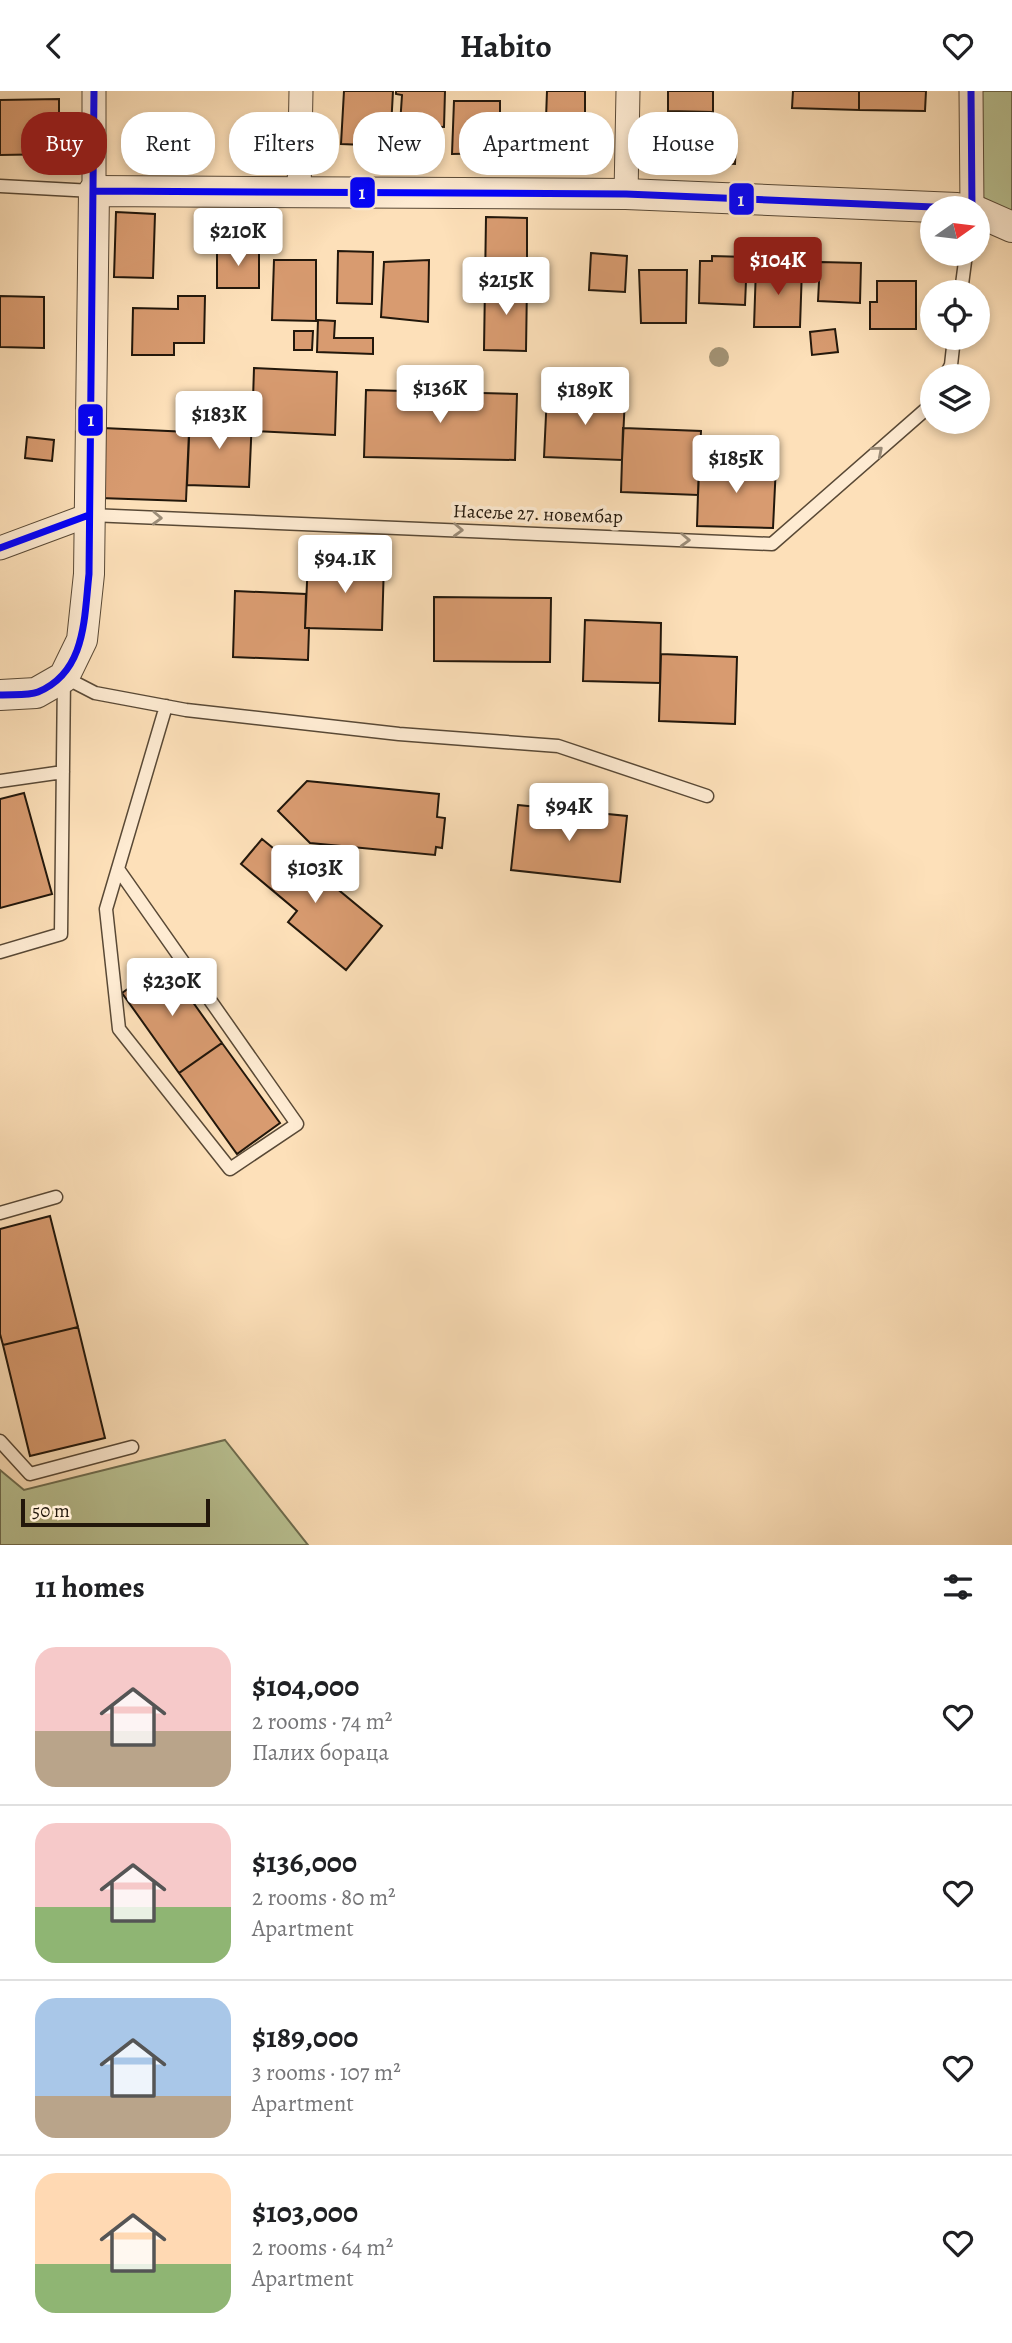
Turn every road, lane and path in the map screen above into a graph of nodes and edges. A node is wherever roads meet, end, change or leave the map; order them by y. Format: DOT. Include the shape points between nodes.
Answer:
graph roads {
  1 [pos="94,91"];
  2 [pos="301,91"];
  3 [pos="628,91"];
  4 [pos="971,91"];
  5 [pos="0,186"];
  6 [pos="94,191"];
  7 [pos="299,193"];
  8 [pos="626,194"];
  9 [pos="972,196"];
  10 [pos="920,206"];
  11 [pos="990,217"];
  12 [pos="1012,227"];
  13 [pos="920,414"];
  14 [pos="89,515"];
  15 [pos="0,548"];
  16 [pos="64,677"];
  17 [pos="0,695"];
  18 [pos="166,706"];
  19 [pos="63,772"];
  20 [pos="0,781"];
  21 [pos="707,796"];
  22 [pos="118,869"];
  23 [pos="0,952"];
  24 [pos="56,1197"];
  25 [pos="0,1213"];
  26 [pos="0,1441"];
  27 [pos="131,1447"];
  1 -- 6 [label="street"];
  2 -- 7 [label="street"];
  3 -- 8 [label="street"];
  4 -- 9 [label="street"];
  5 -- 6 [label="lane"];
  6 -- 7 [label="street"];
  6 -- 14 [label="street"];
  7 -- 8 [label="street"];
  8 -- 10 [label="street"];
  11 -- 12 [label="street"];
  14 -- 13 [label="lane, Насеље 27. новембар, one-way" via="772,544"];
  14 -- 15 [label="street"];
  14 -- 16 [label="street" via="82,640"];
  16 -- 17 [label="street" via="36,693"];
  16 -- 18 [label="lane" via="95,693"];
  16 -- 19 [label="lane"];
  18 -- 21 [label="lane" via="399,734 558,746"];
  18 -- 22 [label="lane"];
  19 -- 20 [label="lane"];
  19 -- 23 [label="lane" via="61,934"];
  22 -- 22 [label="lane" via="106,909 119,1029 230,1169 297,1124"];
  24 -- 25 [label="lane"];
  26 -- 27 [label="lane" via="30,1474"];
}
